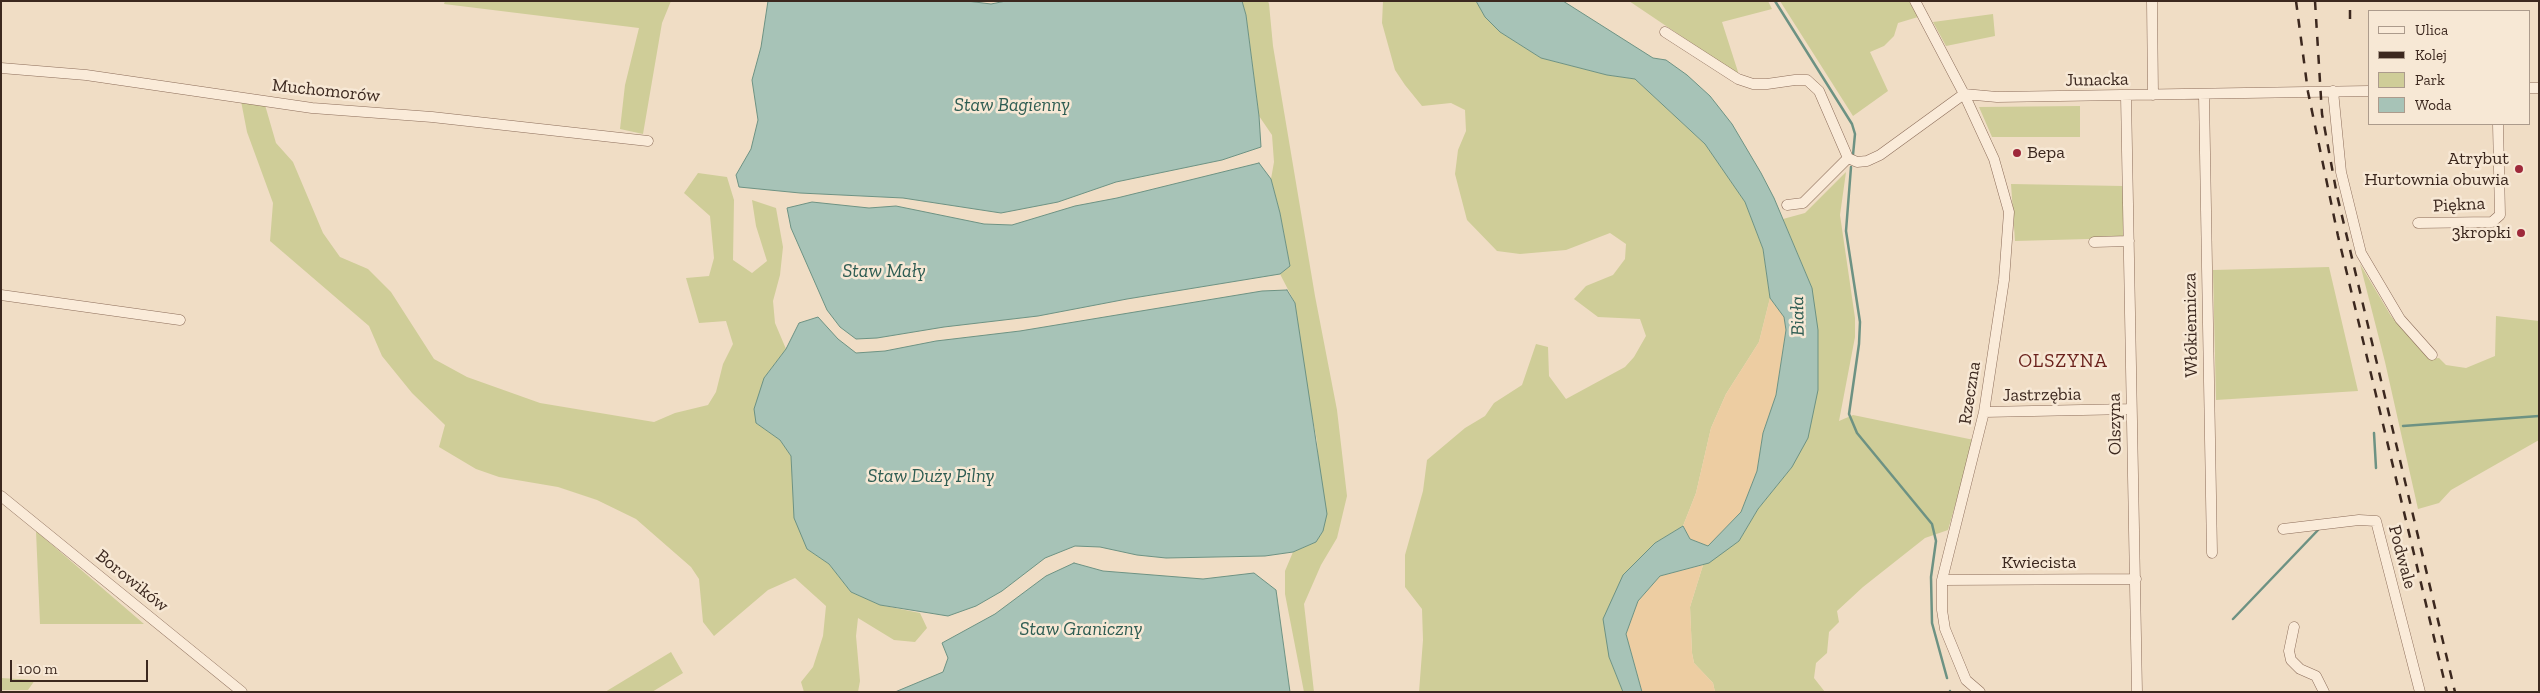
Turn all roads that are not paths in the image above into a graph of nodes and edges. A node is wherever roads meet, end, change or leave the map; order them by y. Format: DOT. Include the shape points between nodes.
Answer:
graph roads {
  1 [pos="1915,1"];
  2 [pos="2152,1"];
  3 [pos="1665,32"];
  4 [pos="1,68"];
  5 [pos="2333,91"];
  6 [pos="2368,91"];
  7 [pos="1964,94"];
  8 [pos="2153,95"];
  9 [pos="2204,95"];
  10 [pos="2126,96"];
  11 [pos="2498,125"];
  12 [pos="648,140"];
  13 [pos="1848,158"];
  14 [pos="1787,205"];
  15 [pos="2418,223"];
  16 [pos="2094,242"];
  17 [pos="2129,242"];
  18 [pos="1,295"];
  19 [pos="180,320"];
  20 [pos="2432,355"];
  21 [pos="2131,409"];
  22 [pos="1984,412"];
  23 [pos="1,496"];
  24 [pos="2283,529"];
  25 [pos="2212,553"];
  26 [pos="2136,579"];
  27 [pos="1942,580"];
  28 [pos="2294,627"];
  29 [pos="242,692"];
  30 [pos="1980,692"];
  31 [pos="2137,692"];
  32 [pos="2324,692"];
  33 [pos="2420,692"];
  1 -- 7 [label="street, Rzeczna"];
  2 -- 8 [label="street"];
  3 -- 13 [label="street" via="1738,79 1753,84 1807,80 1819,91"];
  4 -- 12 [label="street, Muchomorów" via="86,75 312,108"];
  5 -- 6 [label="street, Junacka"];
  5 -- 9 [label="street, Junacka"];
  5 -- 20 [label="street" via="2341,172 2361,253 2400,319"];
  7 -- 10 [label="street, Junacka" via="1997,97"];
  7 -- 13 [label="street" via="1880,156 1867,162"];
  7 -- 22 [label="street, Rzeczna" via="1994,159 2009,212 2004,280"];
  8 -- 9 [label="street, Junacka"];
  8 -- 10 [label="street, Junacka"];
  9 -- 25 [label="street, Włókiennicza"];
  10 -- 17 [label="street, Olszyna"];
  11 -- 15 [label="street, Piękna" via="2500,214 2492,222"];
  13 -- 14 [label="street" via="1803,203"];
  16 -- 17 [label="street"];
  17 -- 21 [label="street, Olszyna"];
  18 -- 19 [label="street"];
  21 -- 22 [label="street, Jastrzębia"];
  21 -- 26 [label="street, Olszyna"];
  22 -- 27 [label="street, Rzeczna"];
  23 -- 29 [label="street, Borowików"];
  24 -- 33 [label="street, Podwale" via="2376,521"];
  26 -- 27 [label="street, Kwiecista"];
  26 -- 31 [label="street, Olszyna"];
  27 -- 30 [label="street, Rzeczna" via="1945,629 1966,680"];
  28 -- 32 [label="street" via="2289,651 2291,660 2300,669 2316,676"];
}
